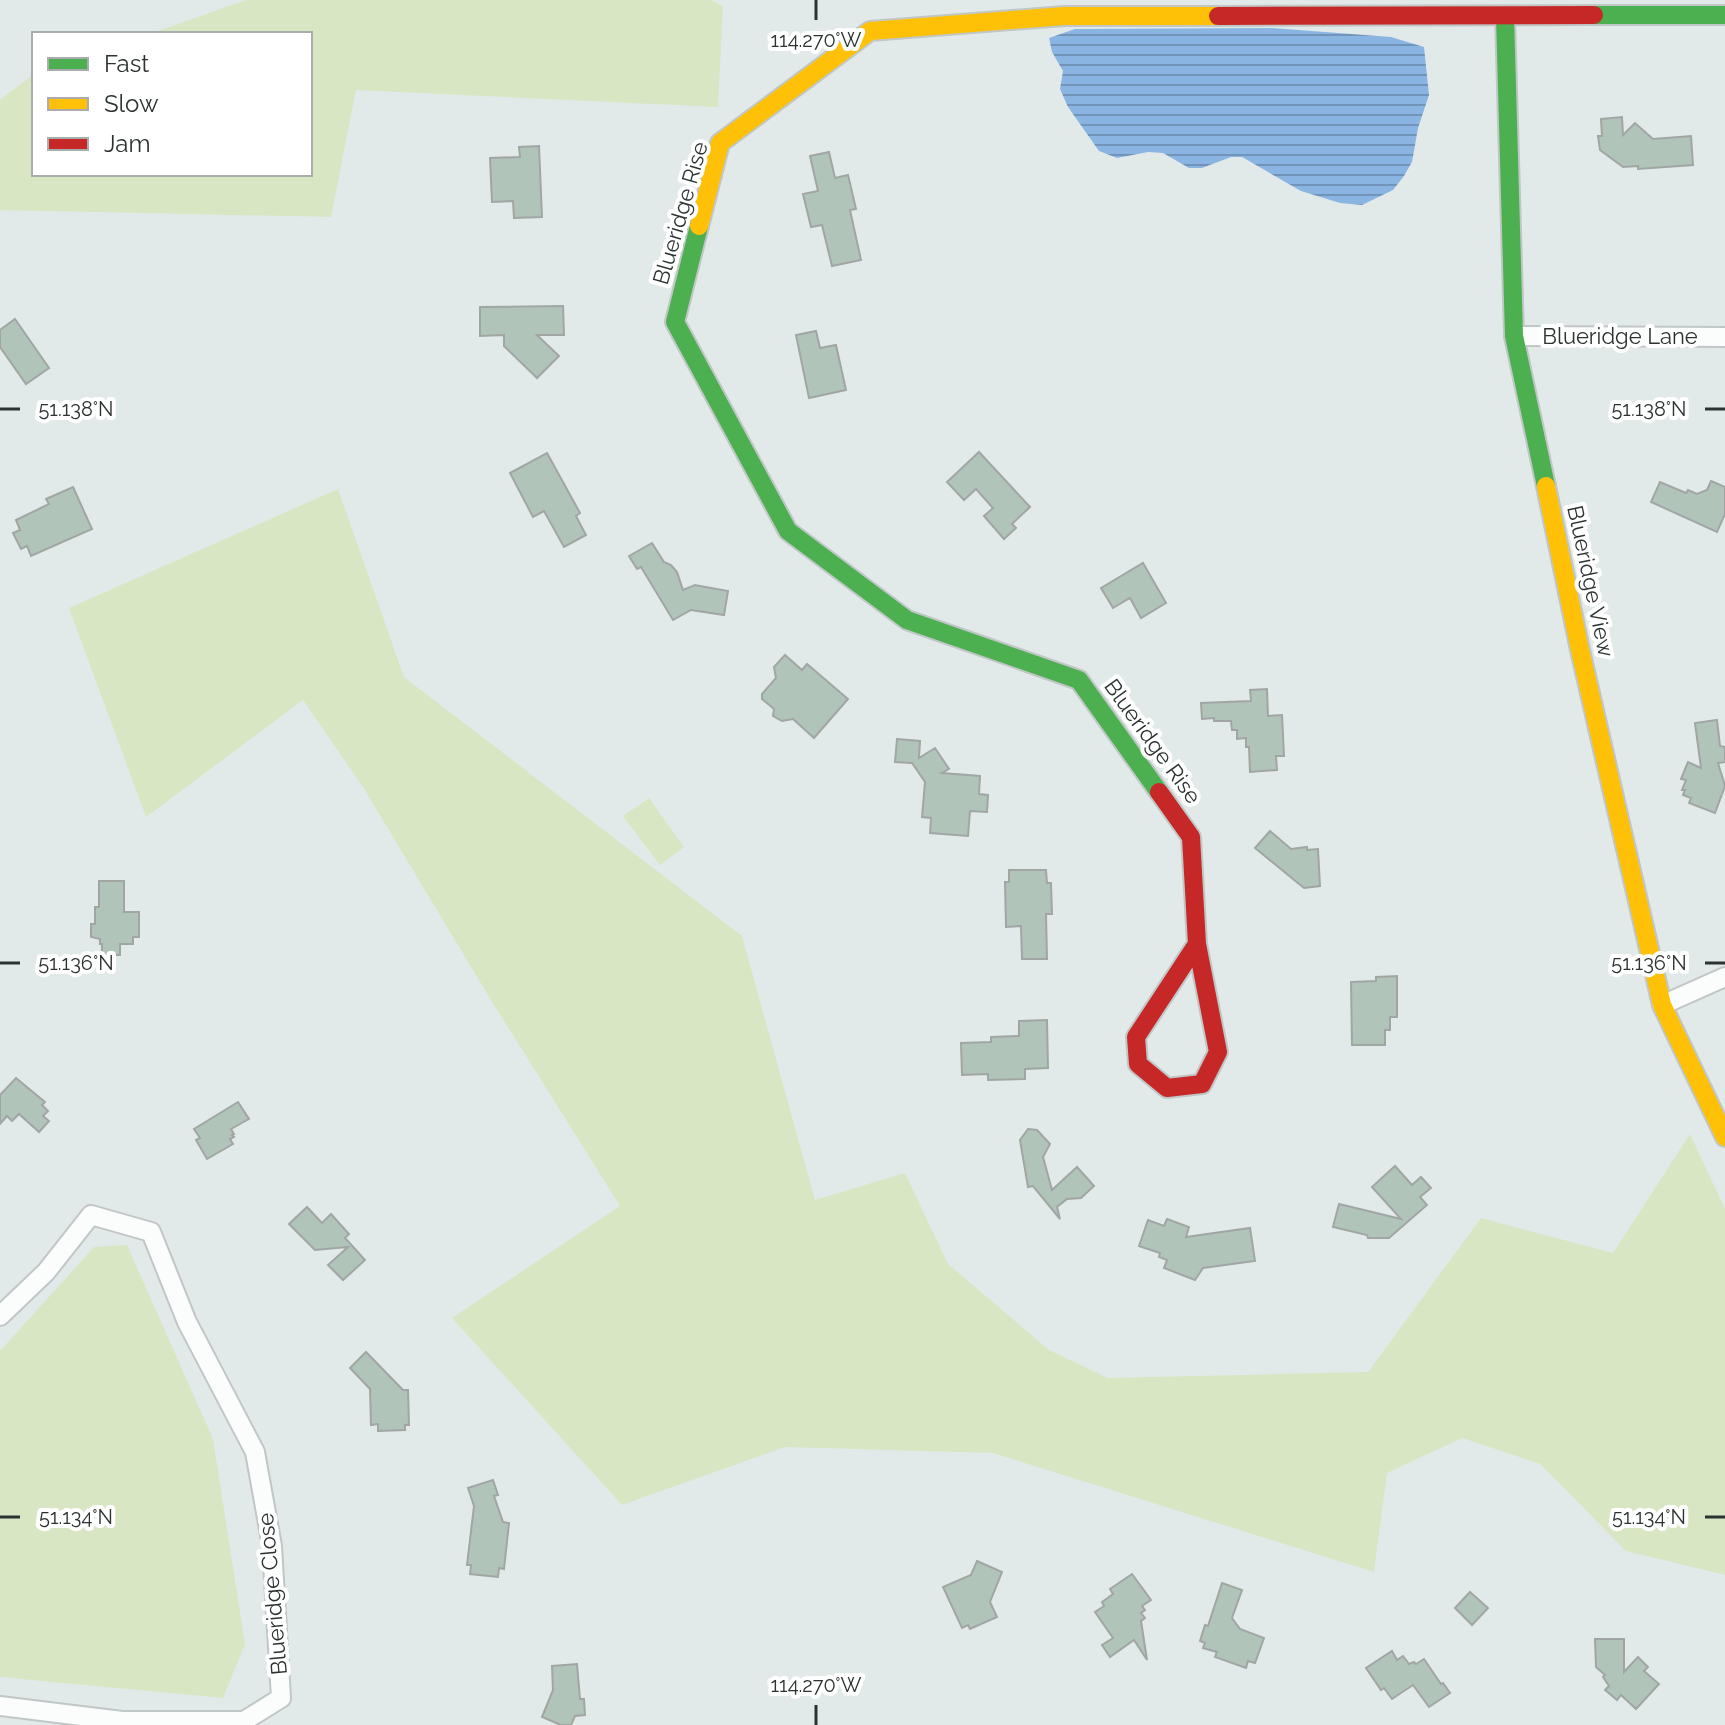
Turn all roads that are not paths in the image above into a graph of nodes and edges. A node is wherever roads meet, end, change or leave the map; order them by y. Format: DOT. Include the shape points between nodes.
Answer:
graph roads {
  1 [pos="1725,15"];
  2 [pos="1505,16"];
  3 [pos="1514,336"];
  4 [pos="1725,337"];
  5 [pos="1197,944"];
  6 [pos="1725,977"];
  7 [pos="1662,1005"];
  8 [pos="1725,1137"];
  9 [pos="0,1316"];
  10 [pos="0,1706"];
  1 -- 2 [label="street, Blueridge Rise"];
  2 -- 3 [label="street, Blueridge View"];
  2 -- 5 [label="street, Blueridge Rise" via="1064,16 870,31 720,143 675,322 788,531 907,620 1079,680 1191,837"];
  3 -- 4 [label="street, Blueridge Lane"];
  3 -- 7 [label="street, Blueridge View"];
  5 -- 5 [label="street, Blueridge Rise" via="1136,1037 1138,1064 1167,1088 1202,1084 1218,1052"];
  6 -- 7 [label="street"];
  7 -- 8 [label="street, Blueridge View"];
  9 -- 10 [label="street, Blueridge Close" via="46,1272 91,1215 151,1232 187,1322 255,1452 272,1546 281,1698 244,1721 122,1721"];
}
